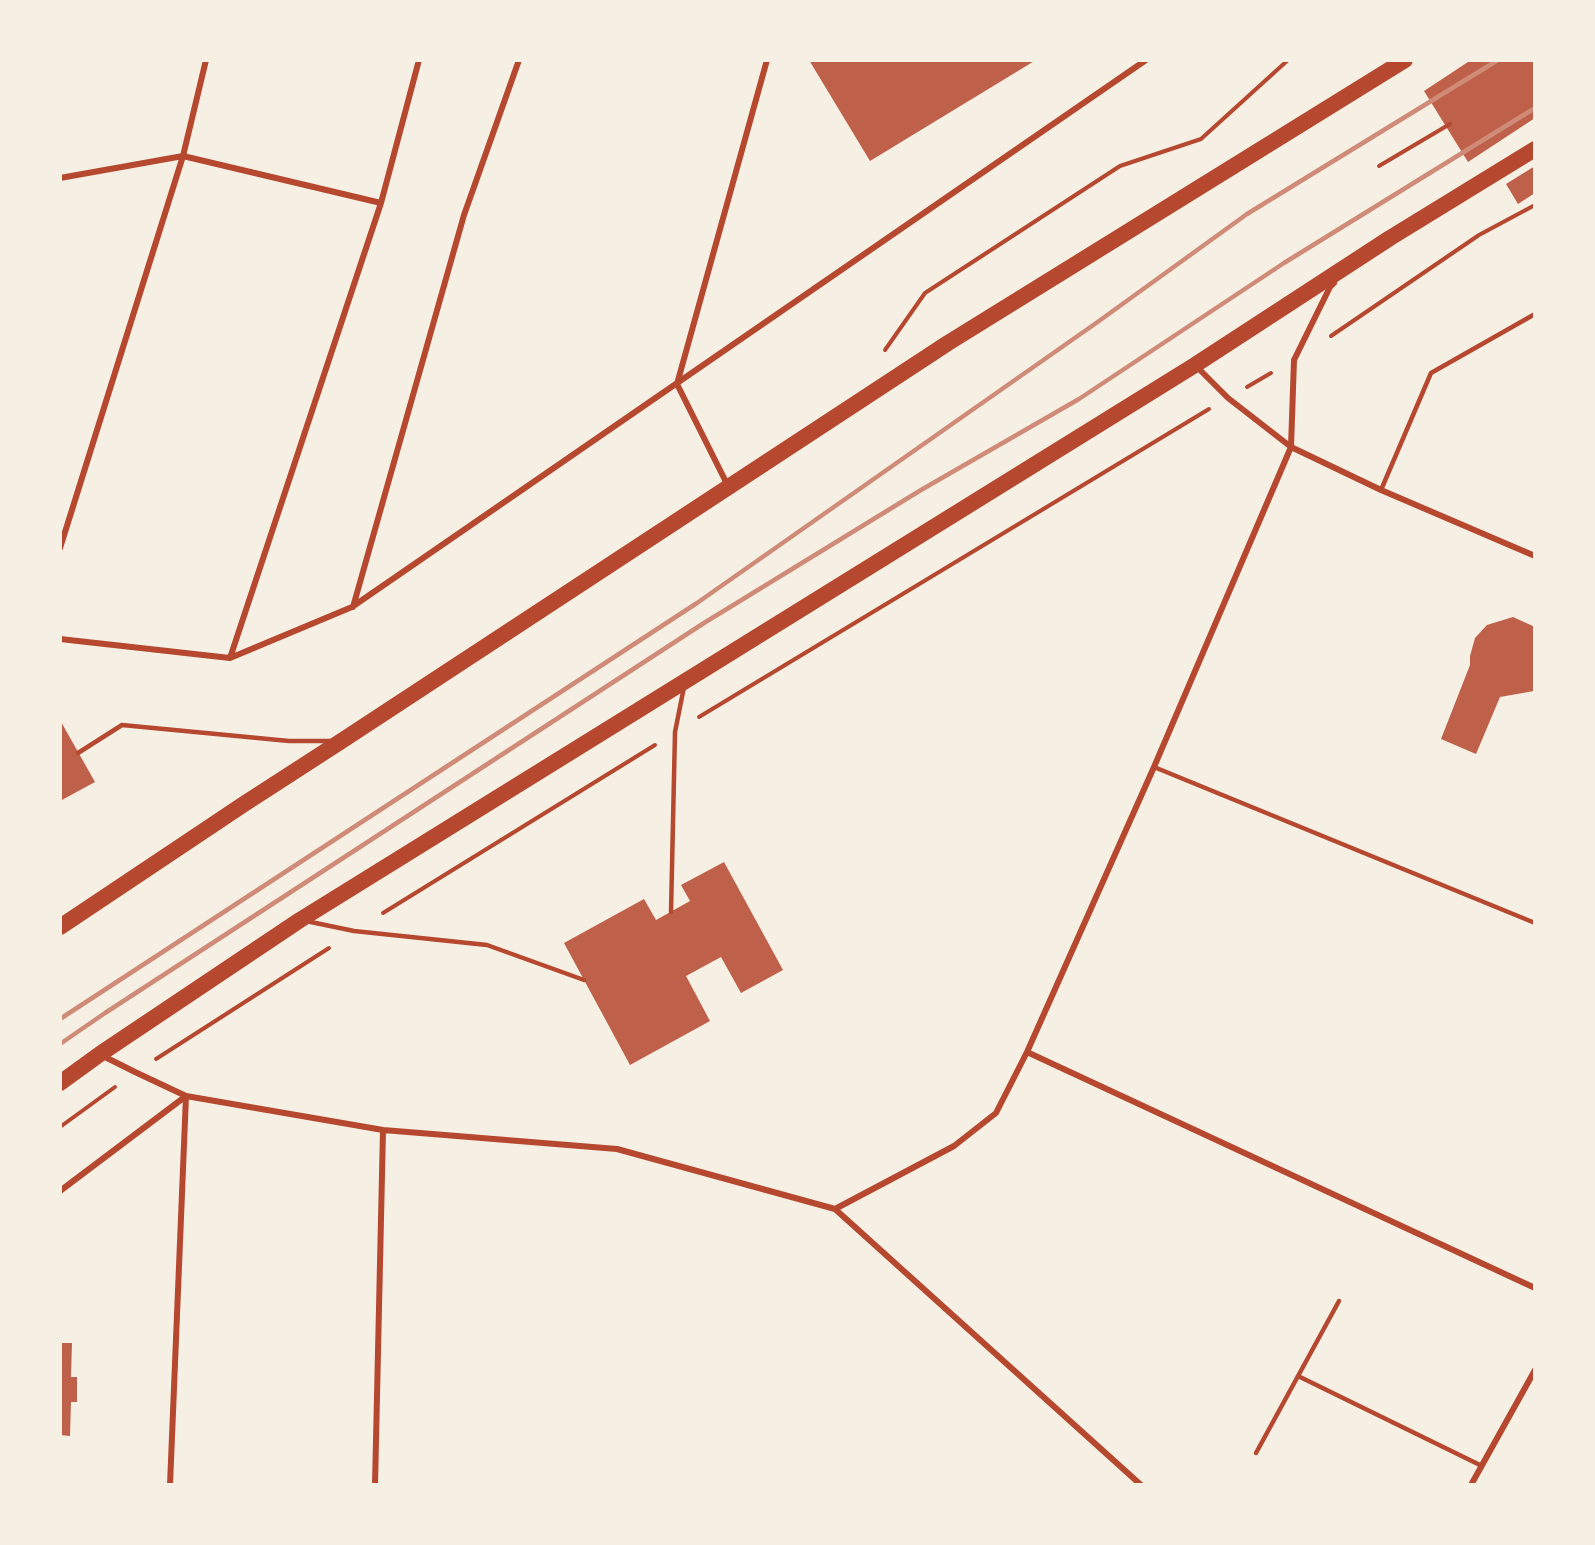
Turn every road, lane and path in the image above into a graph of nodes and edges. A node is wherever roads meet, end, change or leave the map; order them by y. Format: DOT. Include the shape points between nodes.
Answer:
graph roads {
  1 [pos="206,60"];
  2 [pos="419,60"];
  3 [pos="519,60"];
  4 [pos="767,60"];
  5 [pos="1146,60"];
  6 [pos="1288,60"];
  7 [pos="1405,60"];
  8 [pos="1450,124"];
  9 [pos="1535,149"];
  10 [pos="183,156"];
  11 [pos="1379,166"];
  12 [pos="60,178"];
  13 [pos="381,203"];
  14 [pos="1535,205"];
  15 [pos="1390,238"];
  16 [pos="1535,314"];
  17 [pos="884,352"];
  18 [pos="1294,360"];
  19 [pos="1195,364"];
  20 [pos="676,384"];
  21 [pos="1228,398"];
  22 [pos="1291,447"];
  23 [pos="728,487"];
  24 [pos="1381,490"];
  25 [pos="60,548"];
  26 [pos="1535,556"];
  27 [pos="352,607"];
  28 [pos="60,639"];
  29 [pos="230,658"];
  30 [pos="686,680"];
  31 [pos="675,732"];
  32 [pos="343,740"];
  33 [pos="78,753"];
  34 [pos="1154,767"];
  35 [pos="671,912"];
  36 [pos="300,920"];
  37 [pos="1535,922"];
  38 [pos="60,927"];
  39 [pos="354,932"];
  40 [pos="584,980"];
  41 [pos="1027,1052"];
  42 [pos="100,1054"];
  43 [pos="135,1072"];
  44 [pos="60,1083"];
  45 [pos="186,1096"];
  46 [pos="60,1127"];
  47 [pos="383,1130"];
  48 [pos="60,1191"];
  49 [pos="835,1209"];
  50 [pos="1535,1288"];
  51 [pos="1339,1301"];
  52 [pos="1535,1370"];
  53 [pos="1298,1376"];
  54 [pos="1256,1453"];
  55 [pos="1482,1466"];
  56 [pos="170,1485"];
  57 [pos="375,1485"];
  58 [pos="1141,1485"];
  59 [pos="1471,1485"];
  1 -- 10 [label="street"];
  2 -- 13 [label="street"];
  3 -- 27 [label="street" via="464,215"];
  4 -- 20 [label="street"];
  5 -- 20 [label="street"];
  6 -- 17 [label="path" via="1201,139 1120,166 925,293"];
  7 -- 23 [label="highway" via="948,343"];
  8 -- 11 [label="path"];
  9 -- 15 [label="highway"];
  10 -- 12 [label="street"];
  10 -- 13 [label="street"];
  10 -- 25 [label="street"];
  13 -- 29 [label="street"];
  14 -- 18 [label="path" via="1479,235"];
  15 -- 18 [label="street" via="1330,286"];
  15 -- 19 [label="highway"];
  16 -- 24 [label="lane" via="1431,373"];
  18 -- 21 [label="path"];
  18 -- 22 [label="street"];
  19 -- 21 [label="street"];
  19 -- 30 [label="highway"];
  20 -- 23 [label="street"];
  20 -- 27 [label="street"];
  21 -- 22 [label="street"];
  21 -- 31 [label="path"];
  22 -- 24 [label="street"];
  22 -- 34 [label="street"];
  23 -- 32 [label="highway"];
  24 -- 26 [label="street"];
  27 -- 29 [label="street"];
  28 -- 29 [label="street"];
  30 -- 31 [label="lane"];
  30 -- 36 [label="highway"];
  31 -- 35 [label="lane"];
  31 -- 39 [label="path"];
  32 -- 33 [label="lane" via="289,741 122,725"];
  32 -- 38 [label="highway"];
  34 -- 37 [label="lane"];
  34 -- 41 [label="street"];
  36 -- 39 [label="lane"];
  36 -- 42 [label="highway"];
  39 -- 40 [label="lane" via="487,945"];
  39 -- 43 [label="path"];
  41 -- 49 [label="street" via="996,1113 954,1146"];
  41 -- 50 [label="street"];
  42 -- 43 [label="street"];
  42 -- 44 [label="highway"];
  43 -- 45 [label="street"];
  43 -- 46 [label="path"];
  45 -- 47 [label="street"];
  45 -- 48 [label="street"];
  45 -- 56 [label="street"];
  47 -- 49 [label="street" via="617,1149"];
  47 -- 57 [label="street"];
  49 -- 58 [label="street"];
  51 -- 53 [label="lane"];
  52 -- 55 [label="street"];
  53 -- 54 [label="lane"];
  53 -- 55 [label="lane"];
  55 -- 59 [label="street"];
}
